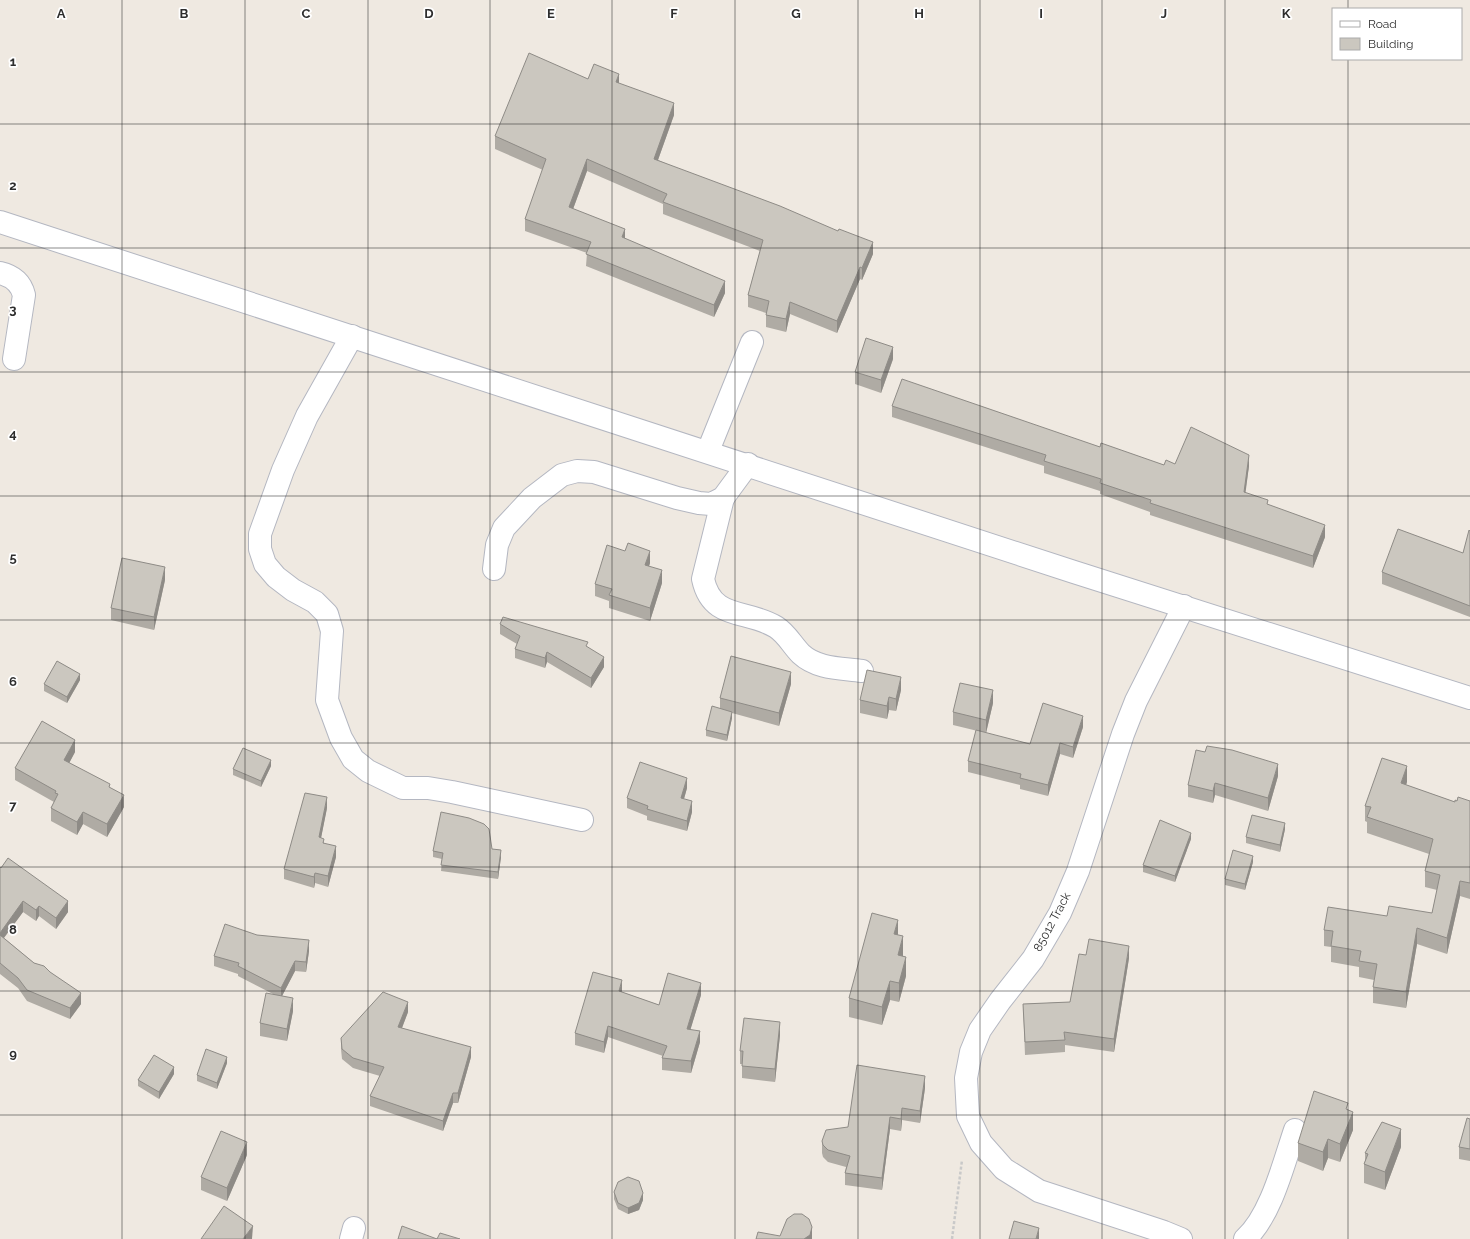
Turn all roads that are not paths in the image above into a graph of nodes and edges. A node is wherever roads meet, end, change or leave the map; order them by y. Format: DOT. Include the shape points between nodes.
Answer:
graph roads {
  1 [pos="0,222"];
  2 [pos="0,273"];
  3 [pos="352,336"];
  4 [pos="752,342"];
  5 [pos="14,359"];
  6 [pos="708,451"];
  7 [pos="748,464"];
  8 [pos="723,498"];
  9 [pos="494,568"];
  10 [pos="1184,606"];
  11 [pos="862,671"];
  12 [pos="1470,698"];
  13 [pos="582,820"];
  14 [pos="1295,1130"];
  15 [pos="1181,1239"];
  16 [pos="1245,1239"];
  1 -- 3 [label="street"];
  2 -- 5 [label="street" via="17,280 24,295"];
  3 -- 6 [label="street"];
  3 -- 13 [label="street" via="307,416 283,470 260,534 260,549 265,564 276,577 315,602 327,614 332,631 328,700 341,738 353,759 368,771 403,788 428,788 452,792"];
  4 -- 6 [label="street"];
  6 -- 7 [label="street"];
  7 -- 8 [label="street"];
  7 -- 10 [label="street"];
  8 -- 9 [label="street" via="711,504 699,503 607,476 577,470 562,475 532,498 504,528"];
  8 -- 11 [label="street" via="703,579 711,600 720,608 777,627 801,654 814,662 824,666"];
  10 -- 12 [label="street"];
  10 -- 15 [label="street, 85012 Track" via="1143,687 1123,734 1078,871 1060,913 1033,959 980,1030 971,1052 966,1078 968,1116 981,1142 1004,1169 1017,1179 1039,1191"];
  14 -- 16 [label="street" via="1262,1218"];
}
